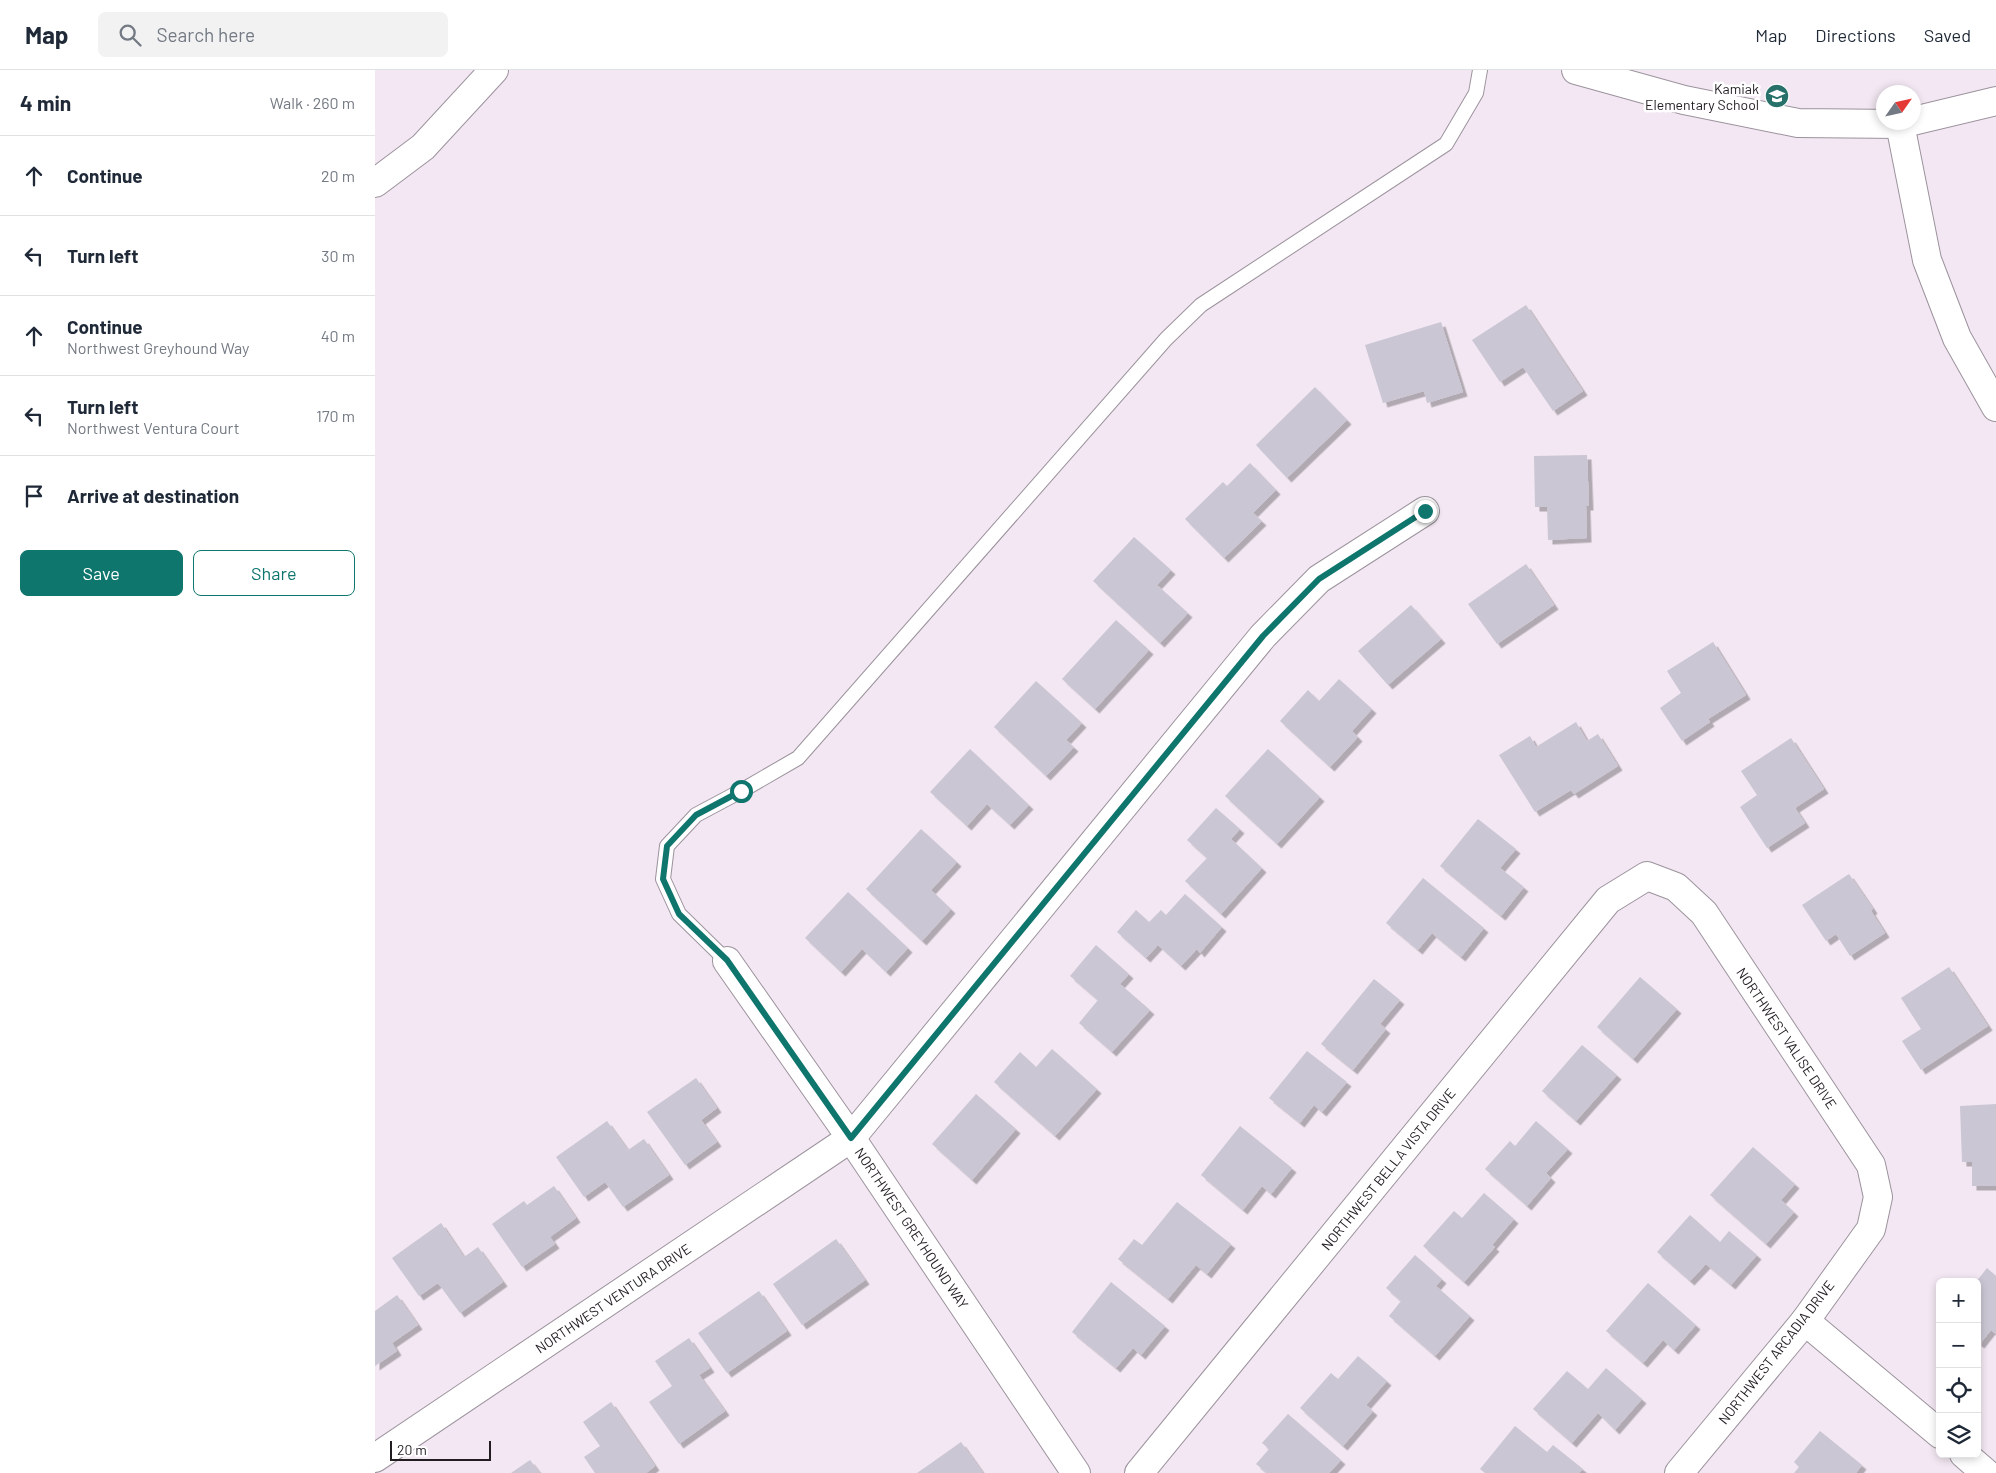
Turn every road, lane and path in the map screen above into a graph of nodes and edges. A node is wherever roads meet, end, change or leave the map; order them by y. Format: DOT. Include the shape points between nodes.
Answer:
graph roads {
  1 [pos="494,70"];
  2 [pos="1479,70"];
  3 [pos="1576,70"];
  4 [pos="1996,101"];
  5 [pos="1921,120"];
  6 [pos="1876,123"];
  7 [pos="1908,130"];
  8 [pos="375,183"];
  9 [pos="1996,407"];
  10 [pos="1425,511"];
  11 [pos="1647,876"];
  12 [pos="727,960"];
  13 [pos="851,1138"];
  14 [pos="1871,1229"];
  15 [pos="1805,1320"];
  16 [pos="1936,1431"];
  17 [pos="375,1458"];
  18 [pos="1968,1458"];
  19 [pos="1076,1473"];
  20 [pos="1139,1473"];
  21 [pos="1679,1473"];
  22 [pos="1986,1473"];
  1 -- 8 [label="street" via="423,147"];
  2 -- 12 [label="lane" via="1476,93 1446,144 1201,305 1166,340 798,758 696,815 667,846 663,879 679,914"];
  3 -- 6 [label="street" via="1684,100 1797,123"];
  4 -- 5 [label="street"];
  7 -- 9 [label="street" via="1927,260 1957,338"];
  10 -- 13 [label="street, NORTHWEST VENTURA DRIVE" via="1319,579 1263,636"];
  11 -- 14 [label="street, NORTHWEST VALISE DRIVE" via="1676,887 1704,913 1871,1165 1878,1197"];
  11 -- 20 [label="street, NORTHWEST BELLA VISTA DRIVE" via="1608,900"];
  12 -- 13 [label="street, NORTHWEST GREYHOUND WAY"];
  13 -- 17 [label="street, NORTHWEST VENTURA DRIVE"];
  13 -- 19 [label="street, NORTHWEST GREYHOUND WAY"];
  14 -- 15 [label="street, NORTHWEST ARCADIA DRIVE"];
  15 -- 16 [label="street"];
  15 -- 21 [label="street, NORTHWEST ARCADIA DRIVE"];
  18 -- 22 [label="street"];
}
